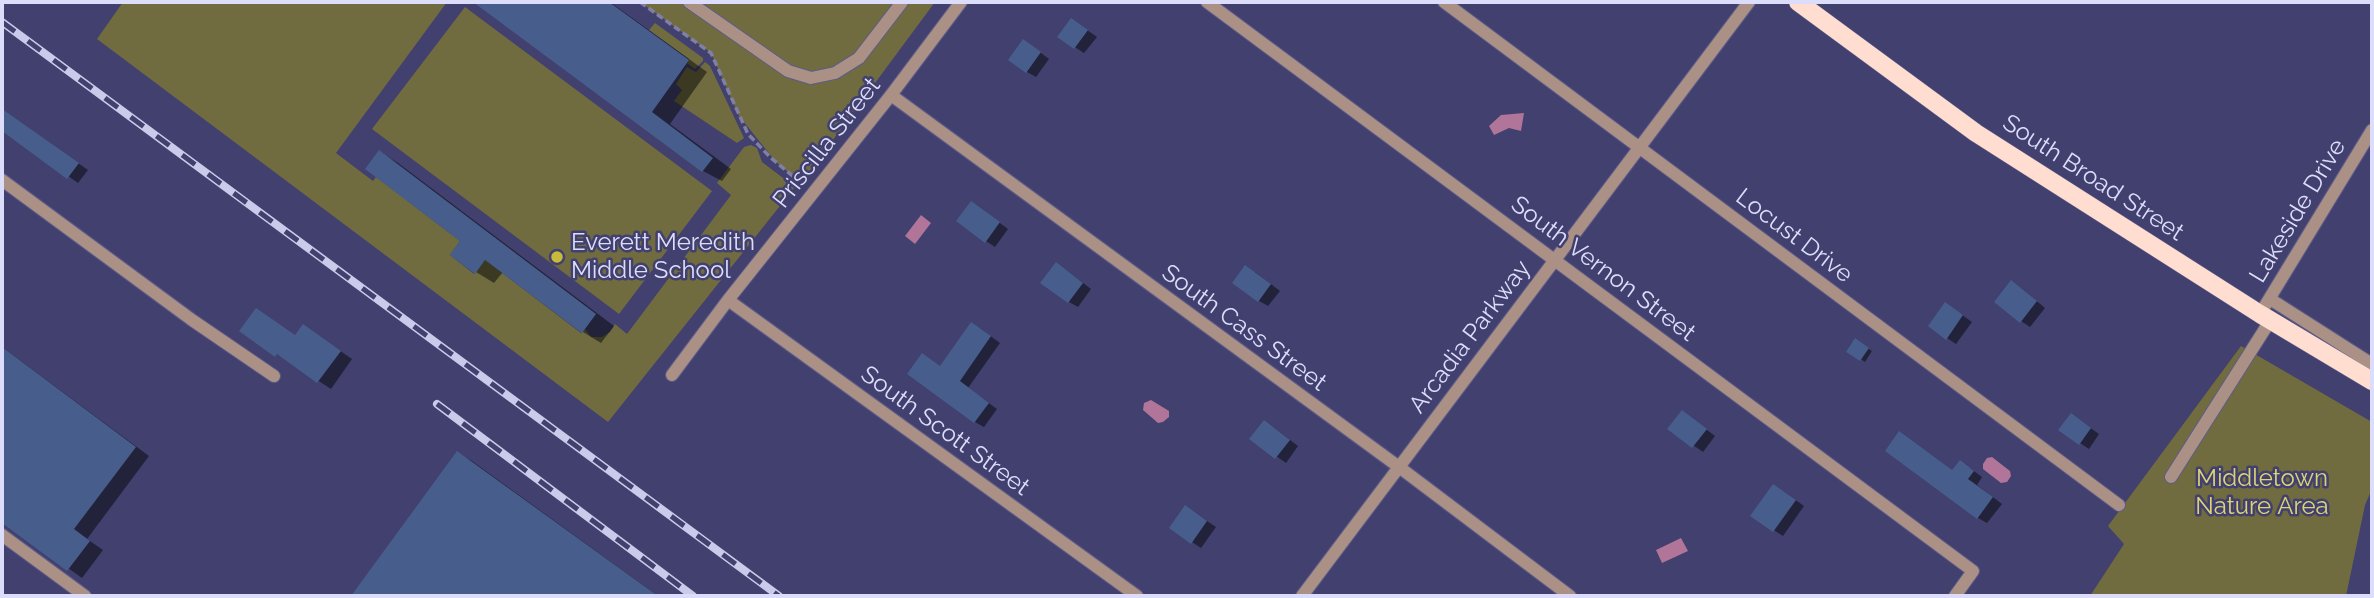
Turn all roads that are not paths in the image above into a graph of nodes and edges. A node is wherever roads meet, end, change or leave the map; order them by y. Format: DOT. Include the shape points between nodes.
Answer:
graph roads {
  1 [pos="689,2"];
  2 [pos="902,2"];
  3 [pos="961,2"];
  4 [pos="1208,2"];
  5 [pos="1444,2"];
  6 [pos="1749,2"];
  7 [pos="1798,2"];
  8 [pos="891,95"];
  9 [pos="2372,130"];
  10 [pos="1640,148"];
  11 [pos="2,180"];
  12 [pos="1555,259"];
  13 [pos="728,300"];
  14 [pos="2267,312"];
  15 [pos="2372,364"];
  16 [pos="672,375"];
  17 [pos="274,376"];
  18 [pos="2372,381"];
  19 [pos="1399,467"];
  20 [pos="2171,477"];
  21 [pos="2119,505"];
  22 [pos="2,535"];
  23 [pos="85,596"];
  24 [pos="1137,596"];
  25 [pos="1301,596"];
  26 [pos="1570,596"];
  27 [pos="1955,596"];
  1 -- 2 [label="street" via="788,71 811,78 835,73 859,58"];
  3 -- 8 [label="street, Priscilla Street"];
  4 -- 12 [label="street, South Vernon Street"];
  5 -- 10 [label="street, Locust Drive"];
  6 -- 10 [label="street, Arcadia Parkway"];
  7 -- 14 [label="main road, South Broad Street" via="1976,133"];
  8 -- 13 [label="street, Priscilla Street"];
  8 -- 19 [label="street, South Cass Street"];
  9 -- 14 [label="street, Lakeside Drive"];
  10 -- 12 [label="street, Arcadia Parkway"];
  10 -- 21 [label="street, Locust Drive"];
  11 -- 17 [label="street"];
  12 -- 19 [label="street, Arcadia Parkway"];
  12 -- 27 [label="street, South Vernon Street" via="1973,571"];
  13 -- 16 [label="street, Priscilla Street"];
  13 -- 24 [label="street, South Scott Street"];
  14 -- 15 [label="street"];
  14 -- 18 [label="main road, South Broad Street"];
  14 -- 20 [label="street, Lakeside Drive"];
  19 -- 25 [label="street, Arcadia Parkway"];
  19 -- 26 [label="street, South Cass Street"];
  22 -- 23 [label="street"];
}
